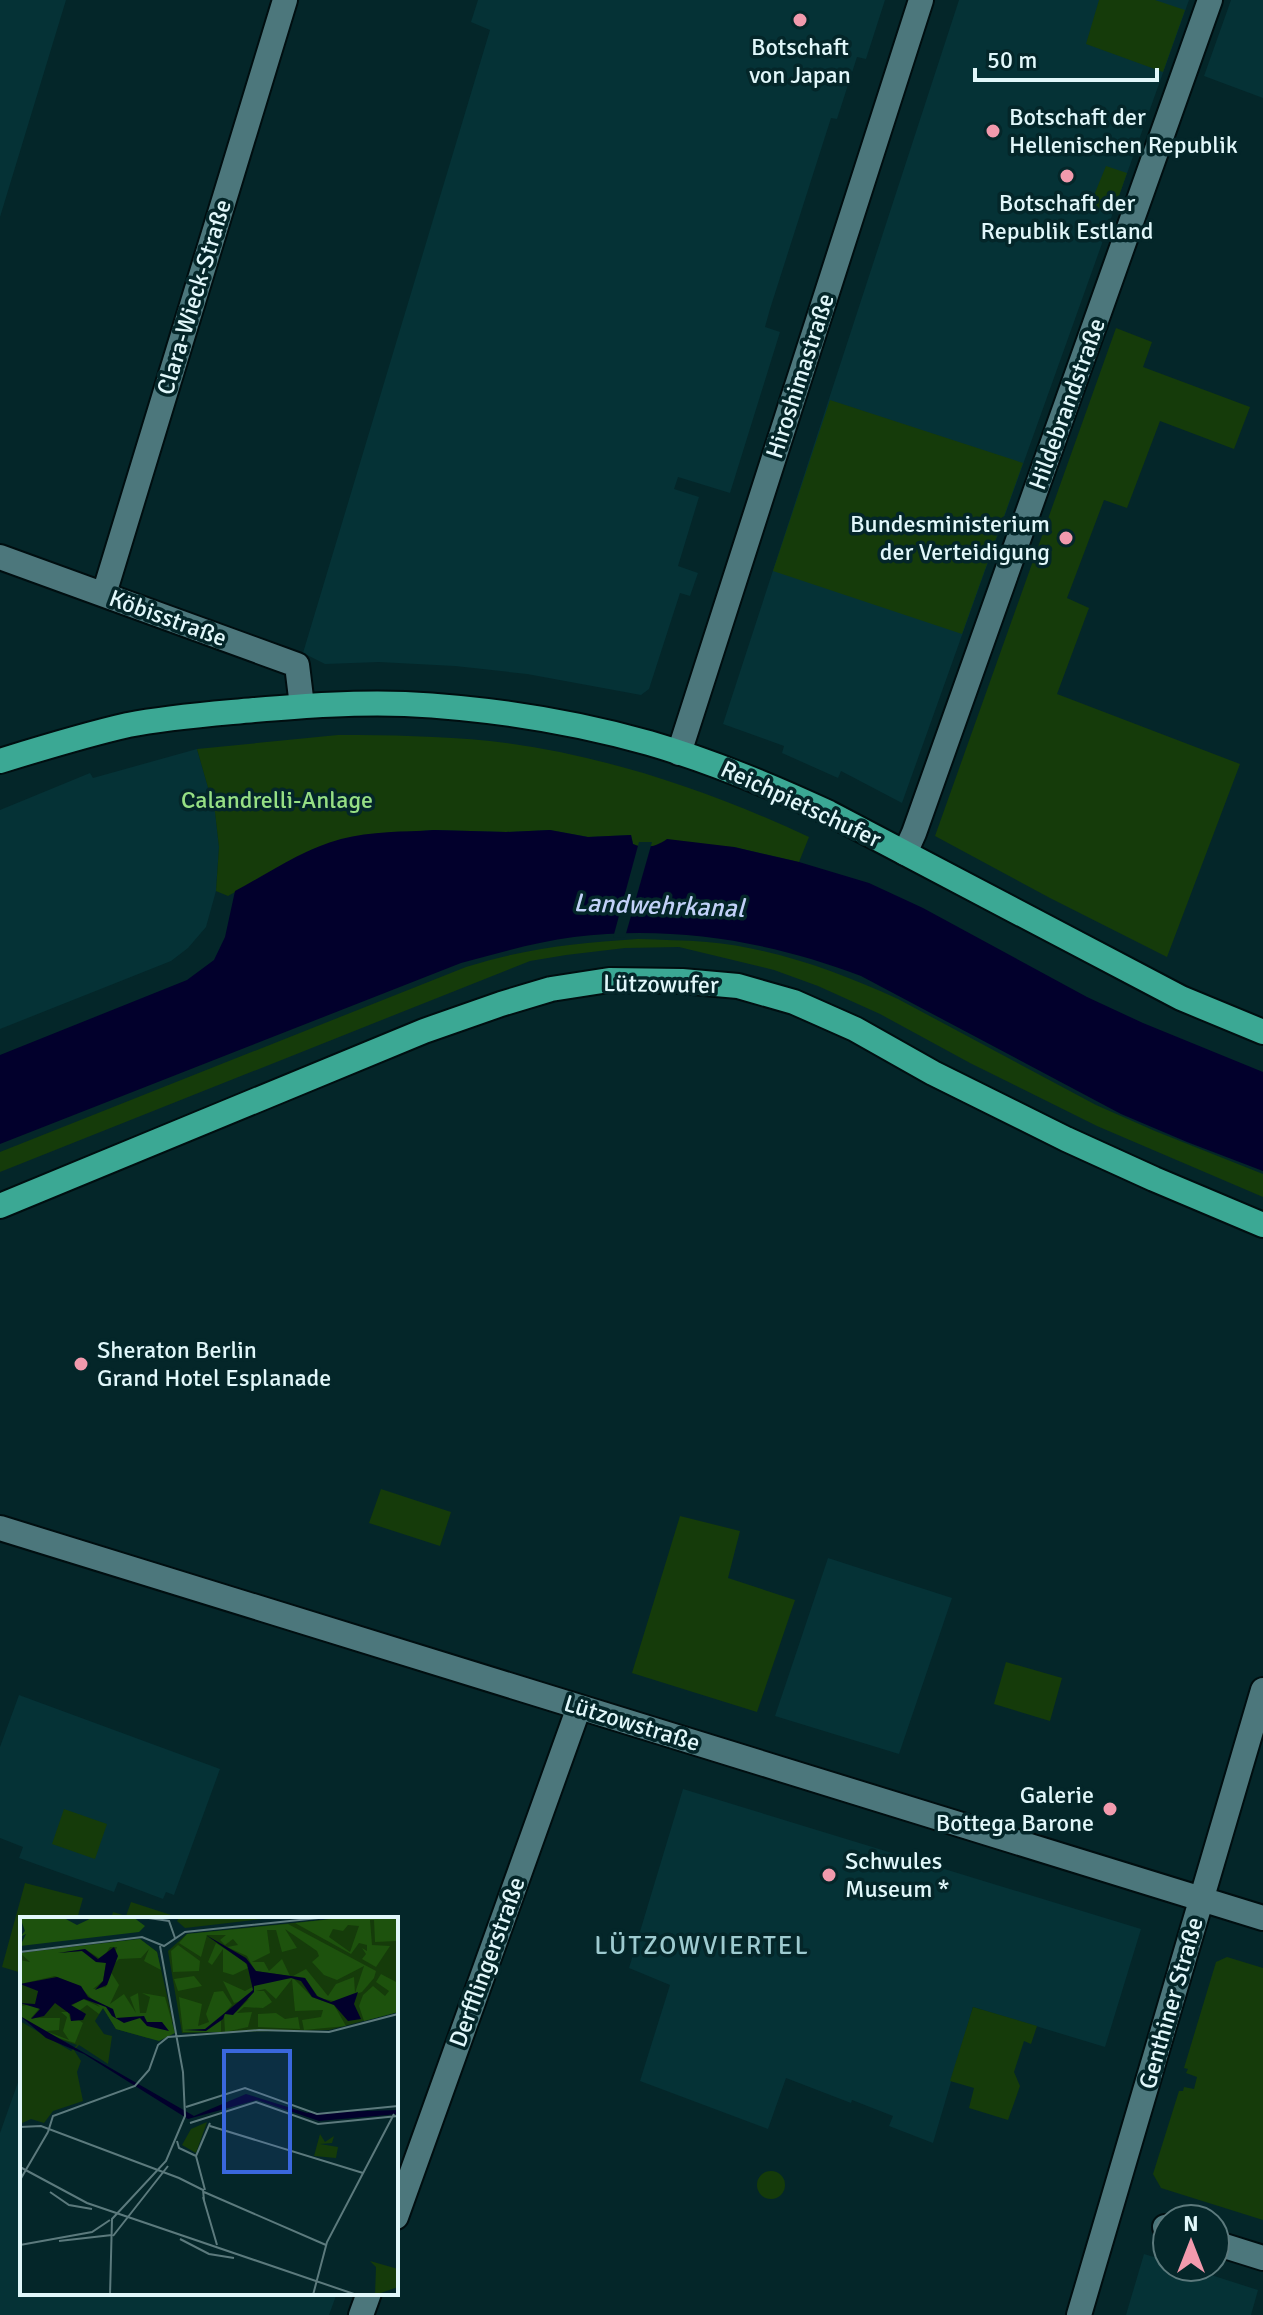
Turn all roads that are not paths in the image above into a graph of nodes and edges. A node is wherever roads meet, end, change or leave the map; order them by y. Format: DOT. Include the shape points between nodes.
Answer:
graph roads {
  1 [pos="285,0"];
  2 [pos="921,0"];
  3 [pos="1210,0"];
  4 [pos="0,557"];
  5 [pos="104,594"];
  6 [pos="302,706"];
  7 [pos="679,753"];
  8 [pos="0,761"];
  9 [pos="905,853"];
  10 [pos="1263,1032"];
  11 [pos="0,1206"];
  12 [pos="1263,1225"];
  13 [pos="0,1528"];
  14 [pos="1263,1690"];
  15 [pos="579,1707"];
  16 [pos="1202,1899"];
  17 [pos="1263,1918"];
  18 [pos="398,2211"];
  19 [pos="1231,2248"];
  20 [pos="1263,2258"];
  21 [pos="368,2295"];
  22 [pos="361,2315"];
  23 [pos="1079,2315"];
  1 -- 5 [label="street, Clara-Wieck-Straße"];
  2 -- 7 [label="street, Hiroshimastraße"];
  3 -- 9 [label="street, Hildebrandstraße"];
  4 -- 5 [label="street, Köbisstraße"];
  5 -- 6 [label="street, Köbisstraße" via="297,665"];
  6 -- 7 [label="main road, Reichpietschufer" via="404,704 505,714"];
  6 -- 8 [label="main road, Reichpietschufer" via="130,725"];
  7 -- 9 [label="main road, Reichpietschufer" via="782,791"];
  9 -- 10 [label="main road, Reichpietschufer" via="1181,998"];
  11 -- 12 [label="main road, Lützowufer" via="501,1004 609,980 682,981 738,986 794,1002 1066,1139"];
  13 -- 15 [label="street, Lützowstraße"];
  14 -- 16 [label="street, Genthiner Straße"];
  15 -- 16 [label="street, Lützowstraße"];
  15 -- 18 [label="street, Derfflingerstraße"];
  16 -- 17 [label="street, Lützowstraße"];
  16 -- 23 [label="street, Genthiner Straße"];
  19 -- 20 [label="street"];
  21 -- 22 [label="street"];
}
